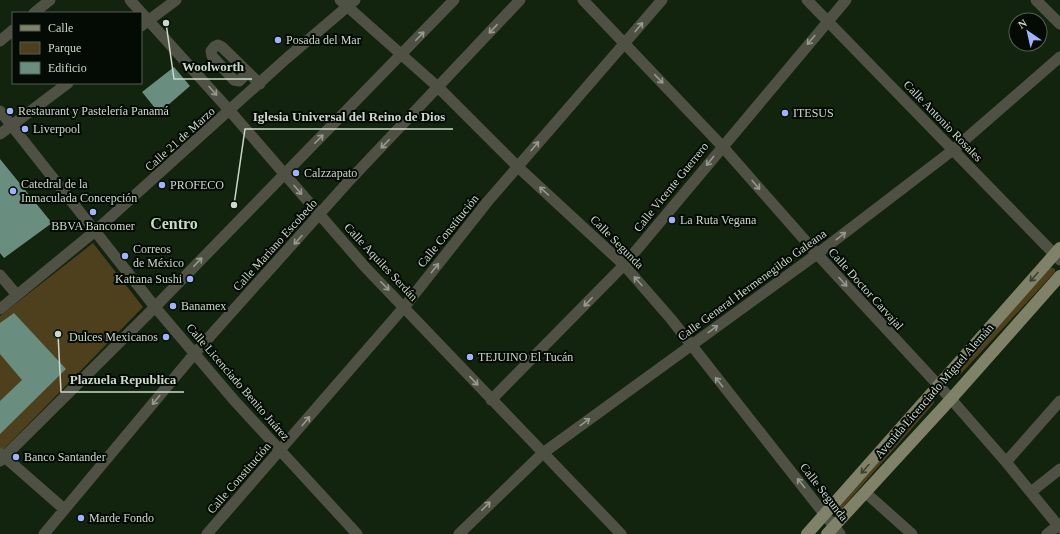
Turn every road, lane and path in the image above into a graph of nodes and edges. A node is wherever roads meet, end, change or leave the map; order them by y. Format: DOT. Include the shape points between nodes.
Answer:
graph roads {
  1 [pos="50,0"];
  2 [pos="130,0"];
  3 [pos="176,0"];
  4 [pos="454,0"];
  5 [pos="520,0"];
  6 [pos="583,0"];
  7 [pos="662,0"];
  8 [pos="807,0"];
  9 [pos="846,0"];
  10 [pos="1036,0"];
  11 [pos="348,2"];
  12 [pos="35,12"];
  13 [pos="138,12"];
  14 [pos="828,21"];
  15 [pos="145,24"];
  16 [pos="1060,24"];
  17 [pos="12,31"];
  18 [pos="0,41"];
  19 [pos="624,44"];
  20 [pos="402,56"];
  21 [pos="1060,57"];
  22 [pos="248,73"];
  23 [pos="67,84"];
  24 [pos="260,84"];
  25 [pos="439,88"];
  26 [pos="0,111"];
  27 [pos="230,111"];
  28 [pos="12,126"];
  29 [pos="0,134"];
  30 [pos="722,146"];
  31 [pos="953,150"];
  32 [pos="518,167"];
  33 [pos="284,174"];
  34 [pos="320,215"];
  35 [pos="94,232"];
  36 [pos="817,254"];
  37 [pos="1058,254"];
  38 [pos="624,265"];
  39 [pos="0,276"];
  40 [pos="1060,276"];
  41 [pos="17,295"];
  42 [pos="405,306"];
  43 [pos="155,307"];
  44 [pos="0,309"];
  45 [pos="691,345"];
  46 [pos="195,353"];
  47 [pos="938,385"];
  48 [pos="491,400"];
  49 [pos="952,400"];
  50 [pos="1060,401"];
  51 [pos="281,451"];
  52 [pos="543,453"];
  53 [pos="1,457"];
  54 [pos="1006,462"];
  55 [pos="1060,469"];
  56 [pos="1031,492"];
  57 [pos="866,493"];
  58 [pos="64,509"];
  59 [pos="826,514"];
  60 [pos="1059,526"];
  61 [pos="834,532"];
  62 [pos="44,534"];
  63 [pos="207,534"];
  64 [pos="357,534"];
  65 [pos="459,534"];
  66 [pos="621,534"];
  67 [pos="807,534"];
  68 [pos="912,534"];
  69 [pos="1046,534"];
  1 -- 12 [label="street"];
  2 -- 13 [label="street, Calle Aquiles Serdán"];
  3 -- 15 [label="street"];
  20 -- 4 [label="street, one-way"];
  5 -- 25 [label="street, Calle Mariano Escobedo, one-way"];
  6 -- 19 [label="street, Calle Doctor Carvajal"];
  19 -- 7 [label="street, Calle Constitución, one-way"];
  8 -- 14 [label="street, Calle Antonio Rosales"];
  9 -- 14 [label="street, Calle Vicente Guerrero"];
  10 -- 16 [label="street"];
  11 -- 20 [label="street, Calle Segunda"];
  11 -- 24 [label="street, Calle 21 de Marzo"];
  14 -- 30 [label="street, Calle Vicente Guerrero, one-way"];
  14 -- 31 [label="street, Calle Antonio Rosales"];
  15 -- 27 [label="street, Calle Aquiles Serdán, one-way"];
  17 -- 18 [label="street"];
  19 -- 30 [label="street, Calle Doctor Carvajal, one-way"];
  32 -- 19 [label="street, Calle Constitución, one-way"];
  20 -- 25 [label="street, Calle Segunda"];
  33 -- 20 [label="street, one-way"];
  21 -- 31 [label="street, Calle General Hermenegildo Galeana"];
  22 -- 24 [label="street"];
  23 -- 28 [label="street"];
  24 -- 27 [label="street, Calle 21 de Marzo"];
  25 -- 32 [label="street, Calle Segunda"];
  25 -- 34 [label="street, Calle Mariano Escobedo, one-way" via="348,182"];
  26 -- 28 [label="street, Calle Licenciado Benito Juárez"];
  27 -- 33 [label="street, Calle Aquiles Serdán"];
  27 -- 35 [label="street, Calle 21 de Marzo"];
  28 -- 29 [label="street"];
  28 -- 35 [label="street, Calle Licenciado Benito Juárez"];
  30 -- 36 [label="street, Calle Doctor Carvajal, one-way"];
  30 -- 38 [label="street, Calle Vicente Guerrero, one-way"];
  36 -- 31 [label="street, Calle General Hermenegildo Galeana, one-way"];
  31 -- 37 [label="street, Calle Antonio Rosales"];
  38 -- 32 [label="street, Calle Segunda, one-way"];
  42 -- 32 [label="street, Calle Constitución, one-way"];
  33 -- 34 [label="street, Calle Aquiles Serdán, one-way"];
  43 -- 33 [label="street, one-way"];
  34 -- 42 [label="street, Calle Aquiles Serdán, one-way"];
  34 -- 46 [label="street, Calle Mariano Escobedo, one-way"];
  35 -- 41 [label="street, Calle 21 de Marzo"];
  35 -- 43 [label="street, Calle Licenciado Benito Juárez"];
  45 -- 36 [label="street, Calle General Hermenegildo Galeana, one-way"];
  36 -- 47 [label="street, Calle Doctor Carvajal, one-way"];
  37 -- 47 [label="main road, Avenida Licenciado Miguel Alemán, one-way"];
  45 -- 38 [label="street, Calle Segunda, one-way"];
  38 -- 48 [label="street, Calle Vicente Guerrero, one-way"];
  39 -- 41 [label="street"];
  40 -- 49 [label="main road, Avenida Licenciado Miguel Alemán"];
  41 -- 44 [label="street, Calle 21 de Marzo"];
  42 -- 48 [label="street, Calle Aquiles Serdán, one-way"];
  51 -- 42 [label="street, Calle Constitución, one-way"];
  43 -- 46 [label="street, Calle Licenciado Benito Juárez"];
  43 -- 53 [label="street"];
  52 -- 45 [label="street, Calle General Hermenegildo Galeana, one-way"];
  59 -- 45 [label="street, Calle Segunda, one-way"];
  46 -- 51 [label="street, Calle Licenciado Benito Juárez"];
  46 -- 58 [label="street, Calle Mariano Escobedo, one-way"];
  47 -- 49 [label="street, Calle Doctor Carvajal"];
  47 -- 59 [label="main road, Avenida Licenciado Miguel Alemán, one-way"];
  48 -- 52 [label="street, Calle Aquiles Serdán"];
  49 -- 54 [label="street, Calle Doctor Carvajal"];
  49 -- 57 [label="main road, Avenida Licenciado Miguel Alemán"];
  50 -- 54 [label="street"];
  51 -- 63 [label="street, Calle Constitución"];
  51 -- 64 [label="street, Calle Licenciado Benito Juárez"];
  65 -- 52 [label="street, Calle General Hermenegildo Galeana, one-way"];
  52 -- 66 [label="street, Calle Aquiles Serdán"];
  53 -- 58 [label="street"];
  54 -- 56 [label="street, Calle Doctor Carvajal"];
  55 -- 56 [label="street"];
  56 -- 60 [label="street, Calle Doctor Carvajal"];
  57 -- 61 [label="main road, Avenida Licenciado Miguel Alemán"];
  57 -- 68 [label="street"];
  58 -- 62 [label="street, Calle Mariano Escobedo"];
  59 -- 61 [label="street, Calle Segunda"];
  59 -- 67 [label="main road, Avenida Licenciado Miguel Alemán"];
  60 -- 69 [label="street"];
}
